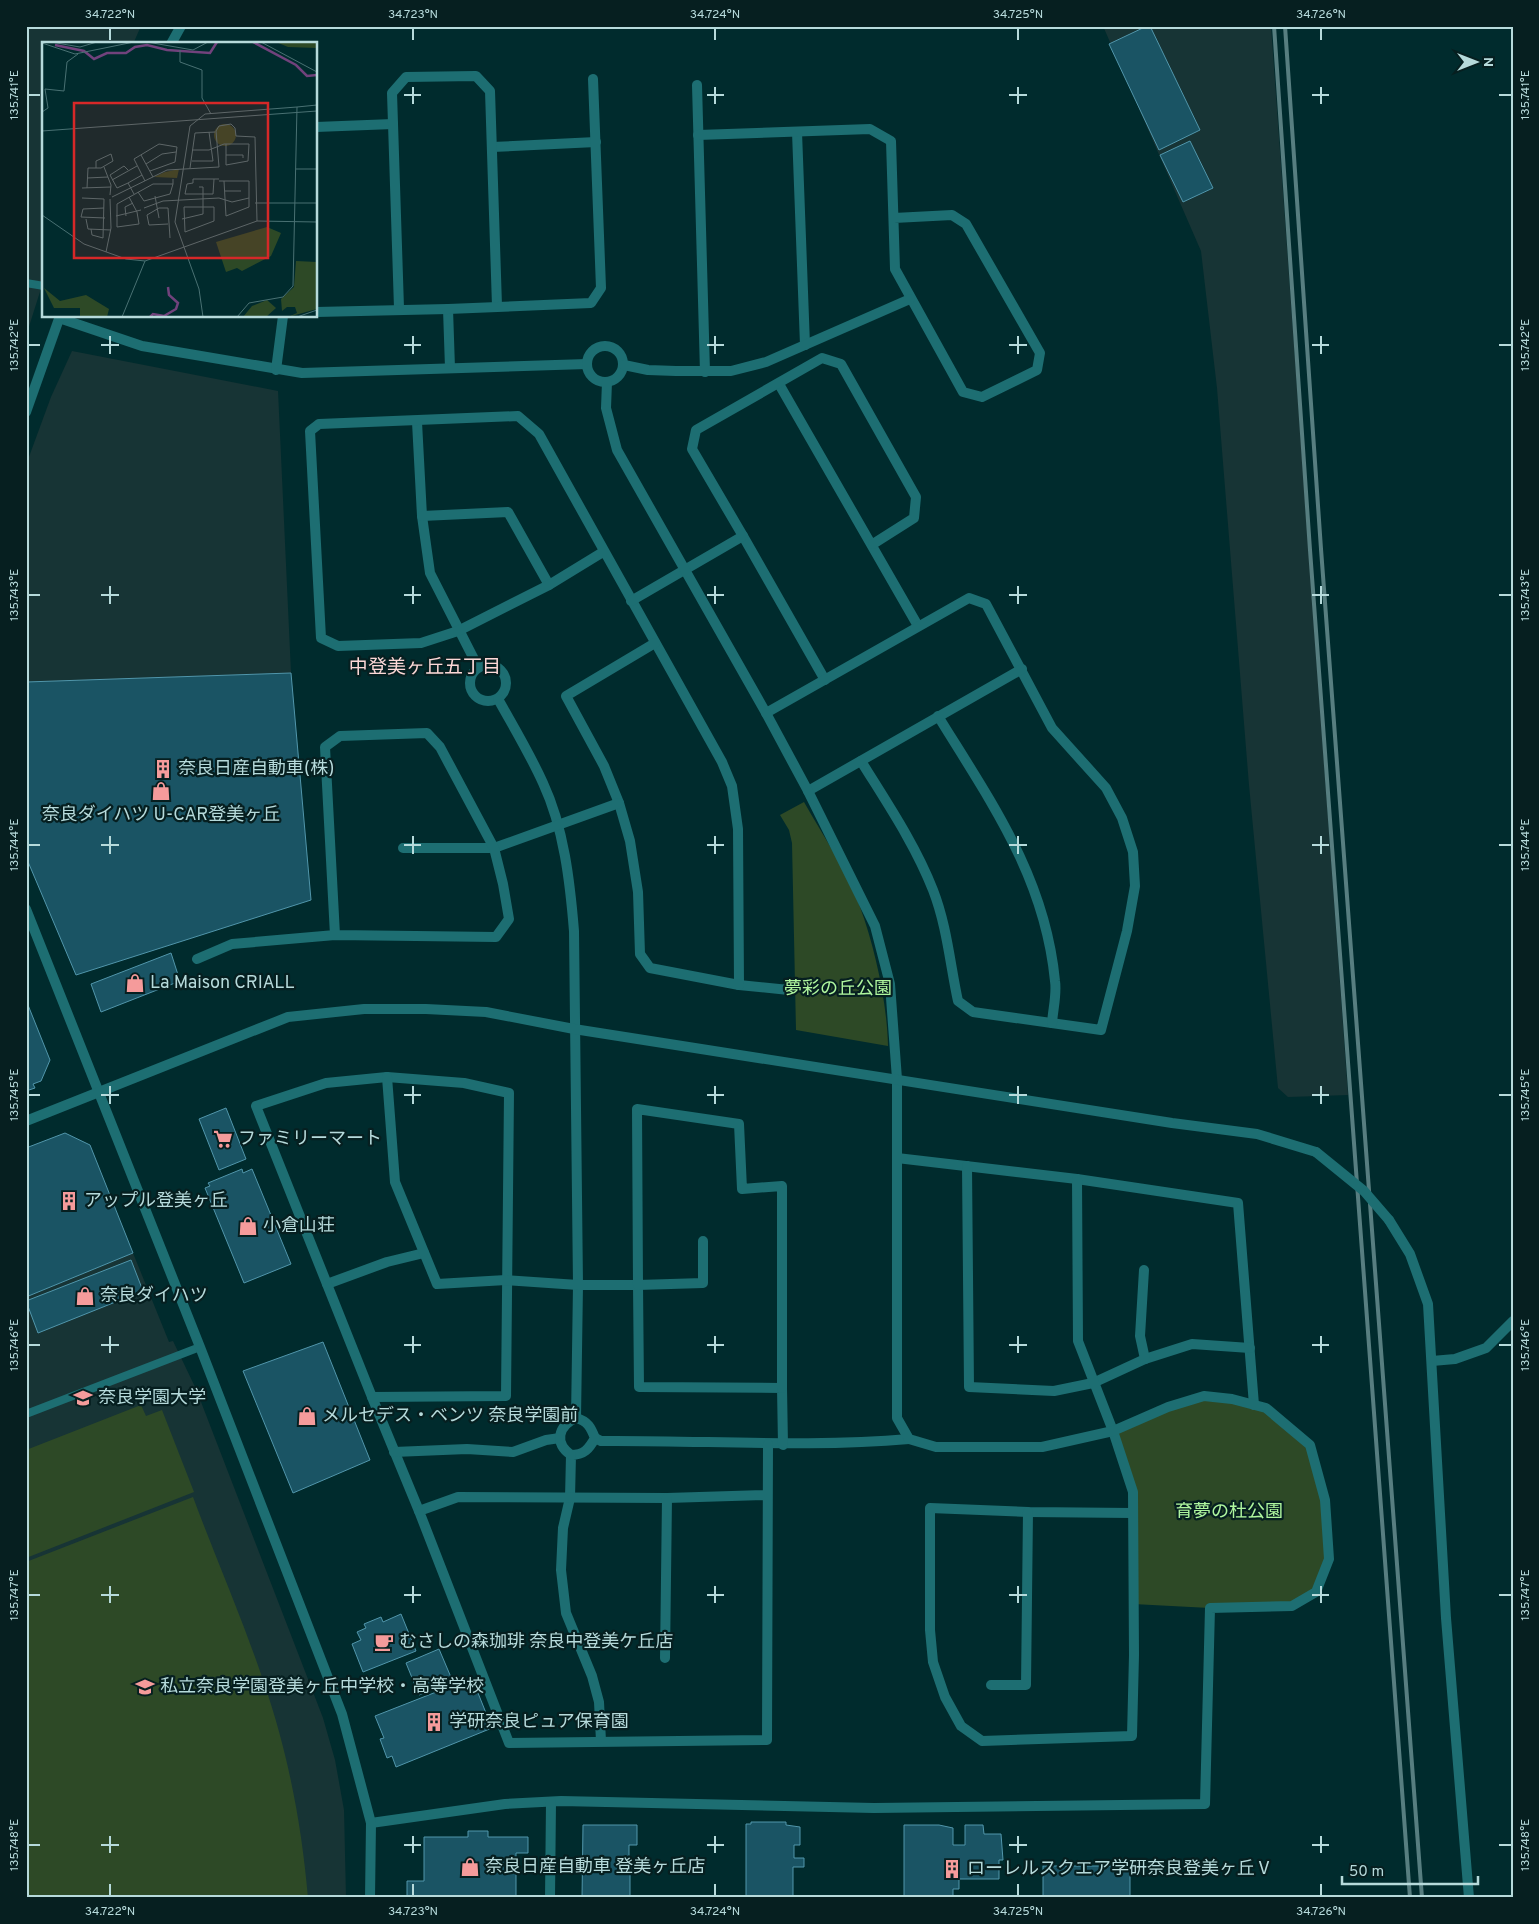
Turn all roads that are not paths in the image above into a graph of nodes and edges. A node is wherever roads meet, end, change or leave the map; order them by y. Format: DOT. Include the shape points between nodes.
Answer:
graph roads {
  1 [pos="181,26"];
  2 [pos="172,42"];
  3 [pos="593,79"];
  4 [pos="697,85"];
  5 [pos="393,124"];
  6 [pos="318,127"];
  7 [pos="797,132"];
  8 [pos="698,135"];
  9 [pos="596,142"];
  10 [pos="492,146"];
  11 [pos="894,218"];
  12 [pos="26,283"];
  13 [pos="42,286"];
  14 [pos="910,299"];
  15 [pos="497,306"];
  16 [pos="399,308"];
  17 [pos="448,309"];
  18 [pos="318,312"];
  19 [pos="59,318"];
  20 [pos="62,318"];
  21 [pos="283,318"];
  22 [pos="806,346"];
  23 [pos="587,364"];
  24 [pos="624,365"];
  25 [pos="450,368"];
  26 [pos="276,370"];
  27 [pos="705,372"];
  28 [pos="607,382"];
  29 [pos="779,384"];
  30 [pos="26,412"];
  31 [pos="416,422"];
  32 [pos="422,516"];
  33 [pos="742,536"];
  34 [pos="873,544"];
  35 [pos="603,552"];
  36 [pos="684,570"];
  37 [pos="549,585"];
  38 [pos="631,601"];
  39 [pos="918,626"];
  40 [pos="458,631"];
  41 [pos="655,643"];
  42 [pos="478,667"];
  43 [pos="1022,669"];
  44 [pos="824,680"];
  45 [pos="498,698"];
  46 [pos="766,713"];
  47 [pos="938,716"];
  48 [pos="861,760"];
  49 [pos="808,792"];
  50 [pos="619,803"];
  51 [pos="558,826"];
  52 [pos="403,848"];
  53 [pos="494,848"];
  54 [pos="26,909"];
  55 [pos="335,935"];
  56 [pos="197,959"];
  57 [pos="740,985"];
  58 [pos="789,990"];
  59 [pos="1052,1023"];
  60 [pos="574,1029"];
  61 [pos="387,1077"];
  62 [pos="897,1079"];
  63 [pos="98,1092"];
  64 [pos="26,1121"];
  65 [pos="897,1158"];
  66 [pos="967,1166"];
  67 [pos="1077,1179"];
  68 [pos="703,1241"];
  69 [pos="424,1253"];
  70 [pos="1144,1270"];
  71 [pos="506,1280"];
  72 [pos="327,1284"];
  73 [pos="638,1284"];
  74 [pos="578,1285"];
  75 [pos="1513,1321"];
  76 [pos="200,1347"];
  77 [pos="1250,1348"];
  78 [pos="1145,1359"];
  79 [pos="1432,1361"];
  80 [pos="1093,1383"];
  81 [pos="782,1388"];
  82 [pos="372,1398"];
  83 [pos="1254,1405"];
  84 [pos="26,1414"];
  85 [pos="576,1418"];
  86 [pos="1113,1431"];
  87 [pos="560,1438"];
  88 [pos="595,1438"];
  89 [pos="909,1440"];
  90 [pos="768,1444"];
  91 [pos="783,1445"];
  92 [pos="394,1452"];
  93 [pos="571,1455"];
  94 [pos="767,1495"];
  95 [pos="570,1498"];
  96 [pos="667,1498"];
  97 [pos="419,1511"];
  98 [pos="1028,1512"];
  99 [pos="1132,1513"];
  100 [pos="665,1658"];
  101 [pos="991,1685"];
  102 [pos="601,1741"];
  103 [pos="551,1802"];
  104 [pos="371,1822"];
  105 [pos="370,1898"];
  106 [pos="550,1898"];
  107 [pos="1469,1898"];
  1 -- 2 [label="street"];
  3 -- 9 [label="street"];
  4 -- 8 [label="street"];
  5 -- 6 [label="street"];
  5 -- 10 [label="street" via="392,92 406,77 476,76 490,91"];
  5 -- 16 [label="street"];
  7 -- 8 [label="street"];
  7 -- 11 [label="street" via="870,128 891,141"];
  7 -- 22 [label="street"];
  8 -- 27 [label="street"];
  9 -- 10 [label="street"];
  9 -- 15 [label="street" via="601,288 591,303"];
  10 -- 15 [label="street"];
  11 -- 14 [label="street" via="895,269"];
  11 -- 14 [label="street" via="952,214 966,224 1040,353 1037,370 982,397 964,392"];
  12 -- 13 [label="lane"];
  14 -- 22 [label="street"];
  15 -- 17 [label="street"];
  16 -- 17 [label="street"];
  16 -- 18 [label="street"];
  17 -- 25 [label="street"];
  19 -- 30 [label="street"];
  20 -- 26 [label="street" via="142,346"];
  21 -- 26 [label="street"];
  22 -- 27 [label="street" via="766,362 731,371"];
  23 -- 24 [label="street" via="591,353 600,346 606,346 620,354"];
  23 -- 25 [label="street"];
  23 -- 28 [label="street" via="595,379"];
  24 -- 27 [label="street" via="648,370"];
  24 -- 28 [label="street" via="620,375"];
  25 -- 26 [label="street" via="302,373"];
  28 -- 36 [label="street" via="606,408 617,450"];
  29 -- 33 [label="street" via="696,430 692,449"];
  29 -- 34 [label="street"];
  29 -- 34 [label="street" via="822,358 841,364 916,497 914,518"];
  31 -- 32 [label="street"];
  31 -- 35 [label="street" via="518,416 539,434"];
  31 -- 40 [label="street" via="319,424 310,431 321,638 338,646 421,642"];
  32 -- 37 [label="street" via="508,512"];
  32 -- 40 [label="street" via="430,573"];
  33 -- 36 [label="street"];
  33 -- 44 [label="street"];
  34 -- 39 [label="street"];
  35 -- 37 [label="street"];
  35 -- 38 [label="street"];
  36 -- 38 [label="street"];
  36 -- 46 [label="street"];
  37 -- 40 [label="street"];
  38 -- 41 [label="street"];
  39 -- 43 [label="street" via="969,598 986,604"];
  39 -- 44 [label="street"];
  40 -- 42 [label="street"];
  41 -- 50 [label="street" via="566,696 604,766"];
  41 -- 57 [label="street" via="722,762 732,786 738,829"];
  42 -- 45 [label="street" via="470,677 471,690 486,701"];
  42 -- 45 [label="street" via="489,664 504,673 505,690"];
  43 -- 47 [label="street"];
  43 -- 59 [label="street" via="1052,728 1106,788 1122,818 1133,852 1135,886 1128,931 1101,1030"];
  44 -- 46 [label="street"];
  45 -- 51 [label="street" via="543,784"];
  46 -- 49 [label="street"];
  47 -- 48 [label="street"];
  47 -- 59 [label="street" via="1008,828 1032,880 1056,982"];
  48 -- 49 [label="street"];
  48 -- 59 [label="street" via="907,834 934,891 958,1001 973,1012"];
  49 -- 62 [label="street" via="875,926 890,984"];
  50 -- 51 [label="street"];
  50 -- 57 [label="street" via="630,841 638,892 640,954 650,968"];
  51 -- 53 [label="street"];
  51 -- 60 [label="street" via="570,886 574,931"];
  52 -- 53 [label="street"];
  53 -- 55 [label="street" via="509,919 496,937"];
  53 -- 55 [label="street" via="440,746 427,733 340,736 325,747"];
  54 -- 63 [label="street"];
  55 -- 56 [label="street" via="232,944"];
  57 -- 58 [label="street"];
  60 -- 62 [label="street"];
  60 -- 63 [label="street" via="486,1012 426,1009 364,1009 288,1017"];
  60 -- 74 [label="street"];
  61 -- 69 [label="street" via="395,1182"];
  61 -- 71 [label="street" via="464,1083 508,1093"];
  61 -- 72 [label="street" via="326,1083 256,1106"];
  62 -- 65 [label="street"];
  62 -- 79 [label="street, bridge" via="1257,1134 1316,1152 1364,1191 1389,1220 1410,1254 1428,1304"];
  63 -- 64 [label="street"];
  63 -- 76 [label="street"];
  65 -- 66 [label="street"];
  65 -- 89 [label="street" via="897,1418"];
  66 -- 67 [label="street"];
  66 -- 80 [label="street" via="969,1387 1054,1391"];
  67 -- 77 [label="street" via="1238,1203"];
  67 -- 80 [label="street" via="1078,1342"];
  68 -- 73 [label="street" via="703,1282"];
  69 -- 71 [label="street" via="437,1284"];
  69 -- 72 [label="street" via="387,1262"];
  70 -- 78 [label="street" via="1140,1336"];
  71 -- 74 [label="street"];
  71 -- 82 [label="street" via="506,1396"];
  72 -- 82 [label="street"];
  73 -- 74 [label="street"];
  73 -- 81 [label="street" via="639,1387"];
  73 -- 81 [label="street" via="637,1109 740,1124 742,1189 782,1186"];
  74 -- 85 [label="street"];
  75 -- 79 [label="street" via="1486,1348 1455,1359"];
  76 -- 84 [label="lane"];
  76 -- 104 [label="street" via="342,1714"];
  77 -- 78 [label="street" via="1192,1344"];
  77 -- 83 [label="street"];
  78 -- 80 [label="street"];
  79 -- 107 [label="street" via="1446,1618"];
  80 -- 86 [label="street"];
  81 -- 91 [label="street"];
  82 -- 92 [label="street"];
  83 -- 86 [label="street" via="1204,1396 1168,1407"];
  83 -- 103 [label="street" via="1266,1408 1310,1445 1325,1500 1329,1559 1316,1592 1292,1606 1210,1608 1205,1804 874,1808"];
  85 -- 87 [label="street" via="566,1422"];
  85 -- 88 [label="street" via="584,1420"];
  86 -- 89 [label="street" via="1042,1447 936,1447"];
  86 -- 99 [label="street" via="1133,1492"];
  87 -- 92 [label="street" via="513,1452 467,1449"];
  87 -- 93 [label="street" via="564,1450"];
  88 -- 90 [label="street" via="601,1441"];
  88 -- 93 [label="street" via="590,1448 580,1455"];
  89 -- 91 [label="street"];
  90 -- 91 [label="street"];
  90 -- 94 [label="street"];
  92 -- 97 [label="street"];
  93 -- 95 [label="street"];
  94 -- 96 [label="street"];
  94 -- 102 [label="street" via="767,1740"];
  95 -- 96 [label="street"];
  95 -- 97 [label="street" via="458,1497"];
  95 -- 102 [label="street" via="563,1528 562,1553 566,1613 592,1676 599,1702"];
  96 -- 100 [label="street"];
  97 -- 102 [label="street" via="510,1743"];
  98 -- 99 [label="street"];
  98 -- 99 [label="street" via="930,1508 933,1662 945,1697 961,1726 982,1741 1132,1736"];
  98 -- 101 [label="street" via="1026,1685"];
  103 -- 104 [label="street" via="505,1804"];
  103 -- 106 [label="street"];
  104 -- 105 [label="street"];
}
